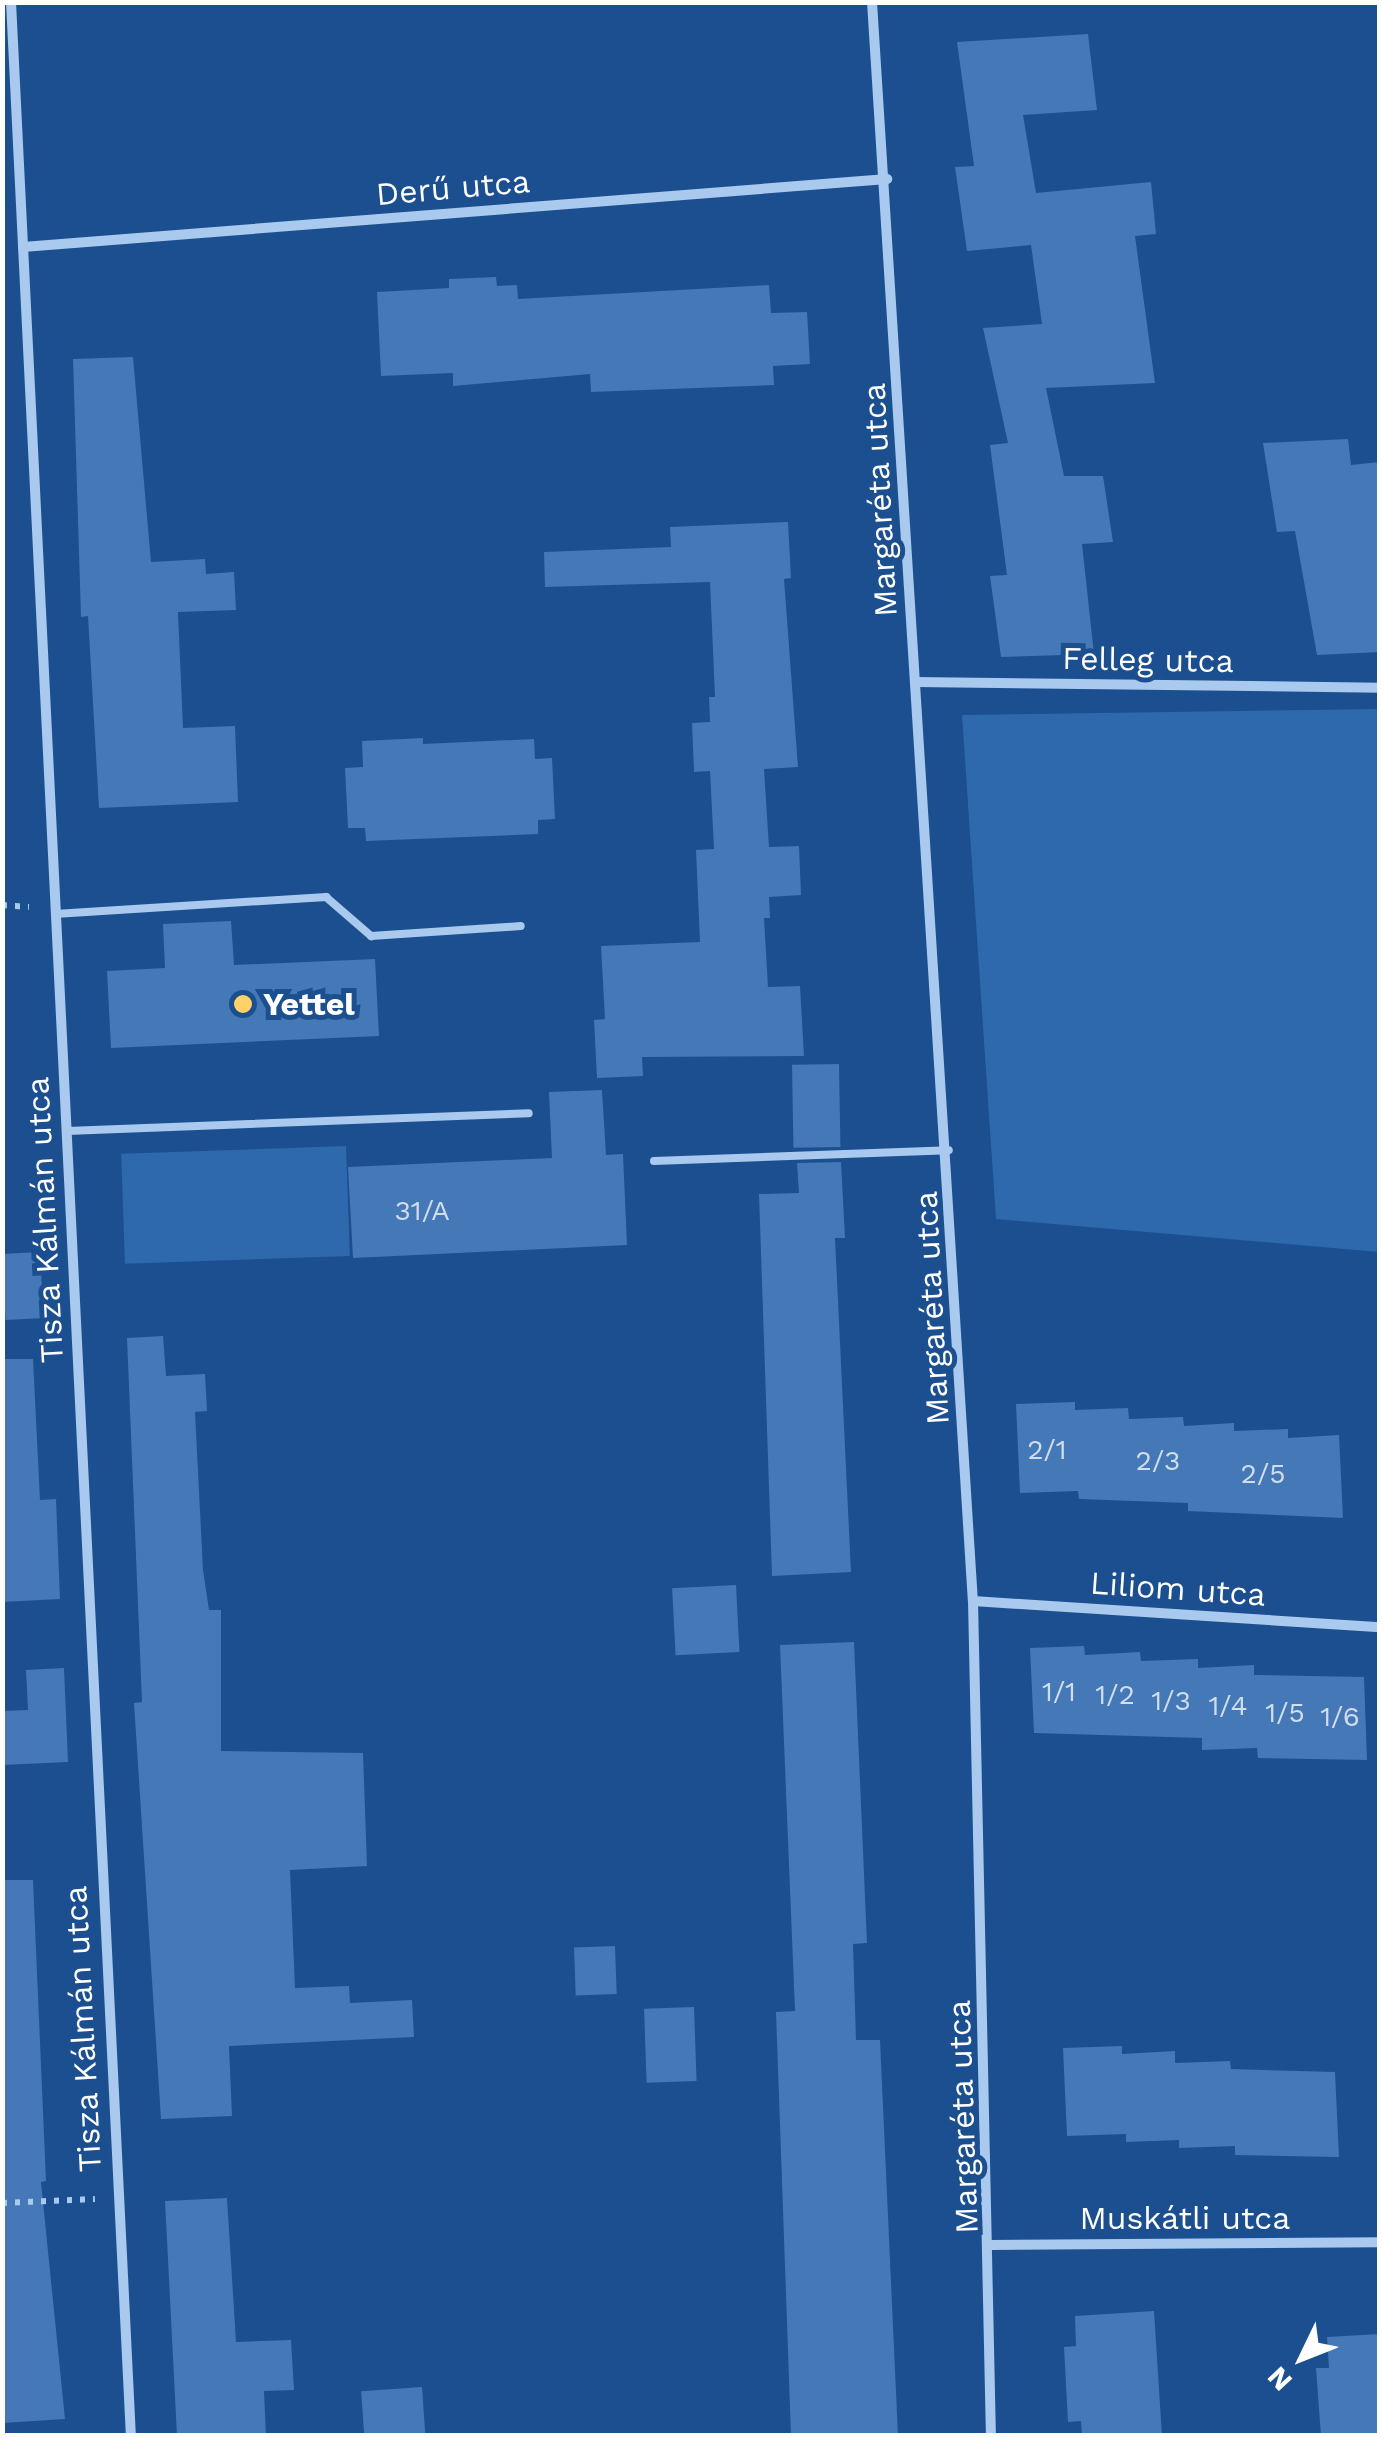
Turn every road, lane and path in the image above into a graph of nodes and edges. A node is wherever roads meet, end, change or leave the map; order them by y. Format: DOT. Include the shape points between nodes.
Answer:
graph roads {
  1 [pos="12,2"];
  2 [pos="872,2"];
  3 [pos="886,179"];
  4 [pos="23,247"];
  5 [pos="916,682"];
  6 [pos="1380,688"];
  7 [pos="55,914"];
  8 [pos="521,926"];
  9 [pos="529,1113"];
  10 [pos="66,1131"];
  11 [pos="949,1150"];
  12 [pos="654,1161"];
  13 [pos="973,1601"];
  14 [pos="1380,1628"];
  15 [pos="116,2198"];
  16 [pos="2,2202"];
  17 [pos="1380,2242"];
  18 [pos="991,2244"];
  19 [pos="131,2436"];
  20 [pos="991,2436"];
  1 -- 4 [label="street, Tisza Kálmán utca"];
  2 -- 3 [label="street, Margaréta utca"];
  3 -- 4 [label="street, Derű utca"];
  3 -- 5 [label="street, Margaréta utca"];
  4 -- 7 [label="street, Tisza Kálmán utca"];
  5 -- 6 [label="street, Felleg utca"];
  5 -- 11 [label="street, Margaréta utca"];
  7 -- 8 [label="lane" via="326,898 370,936"];
  7 -- 10 [label="street, Tisza Kálmán utca"];
  9 -- 10 [label="lane"];
  10 -- 15 [label="street, Tisza Kálmán utca"];
  11 -- 12 [label="lane"];
  11 -- 13 [label="street, Margaréta utca"];
  13 -- 14 [label="street, Liliom utca"];
  13 -- 18 [label="street, Margaréta utca"];
  15 -- 16 [label="path"];
  15 -- 19 [label="street, Tisza Kálmán utca"];
  17 -- 18 [label="street, Muskátli utca"];
  18 -- 20 [label="street, Margaréta utca"];
}
